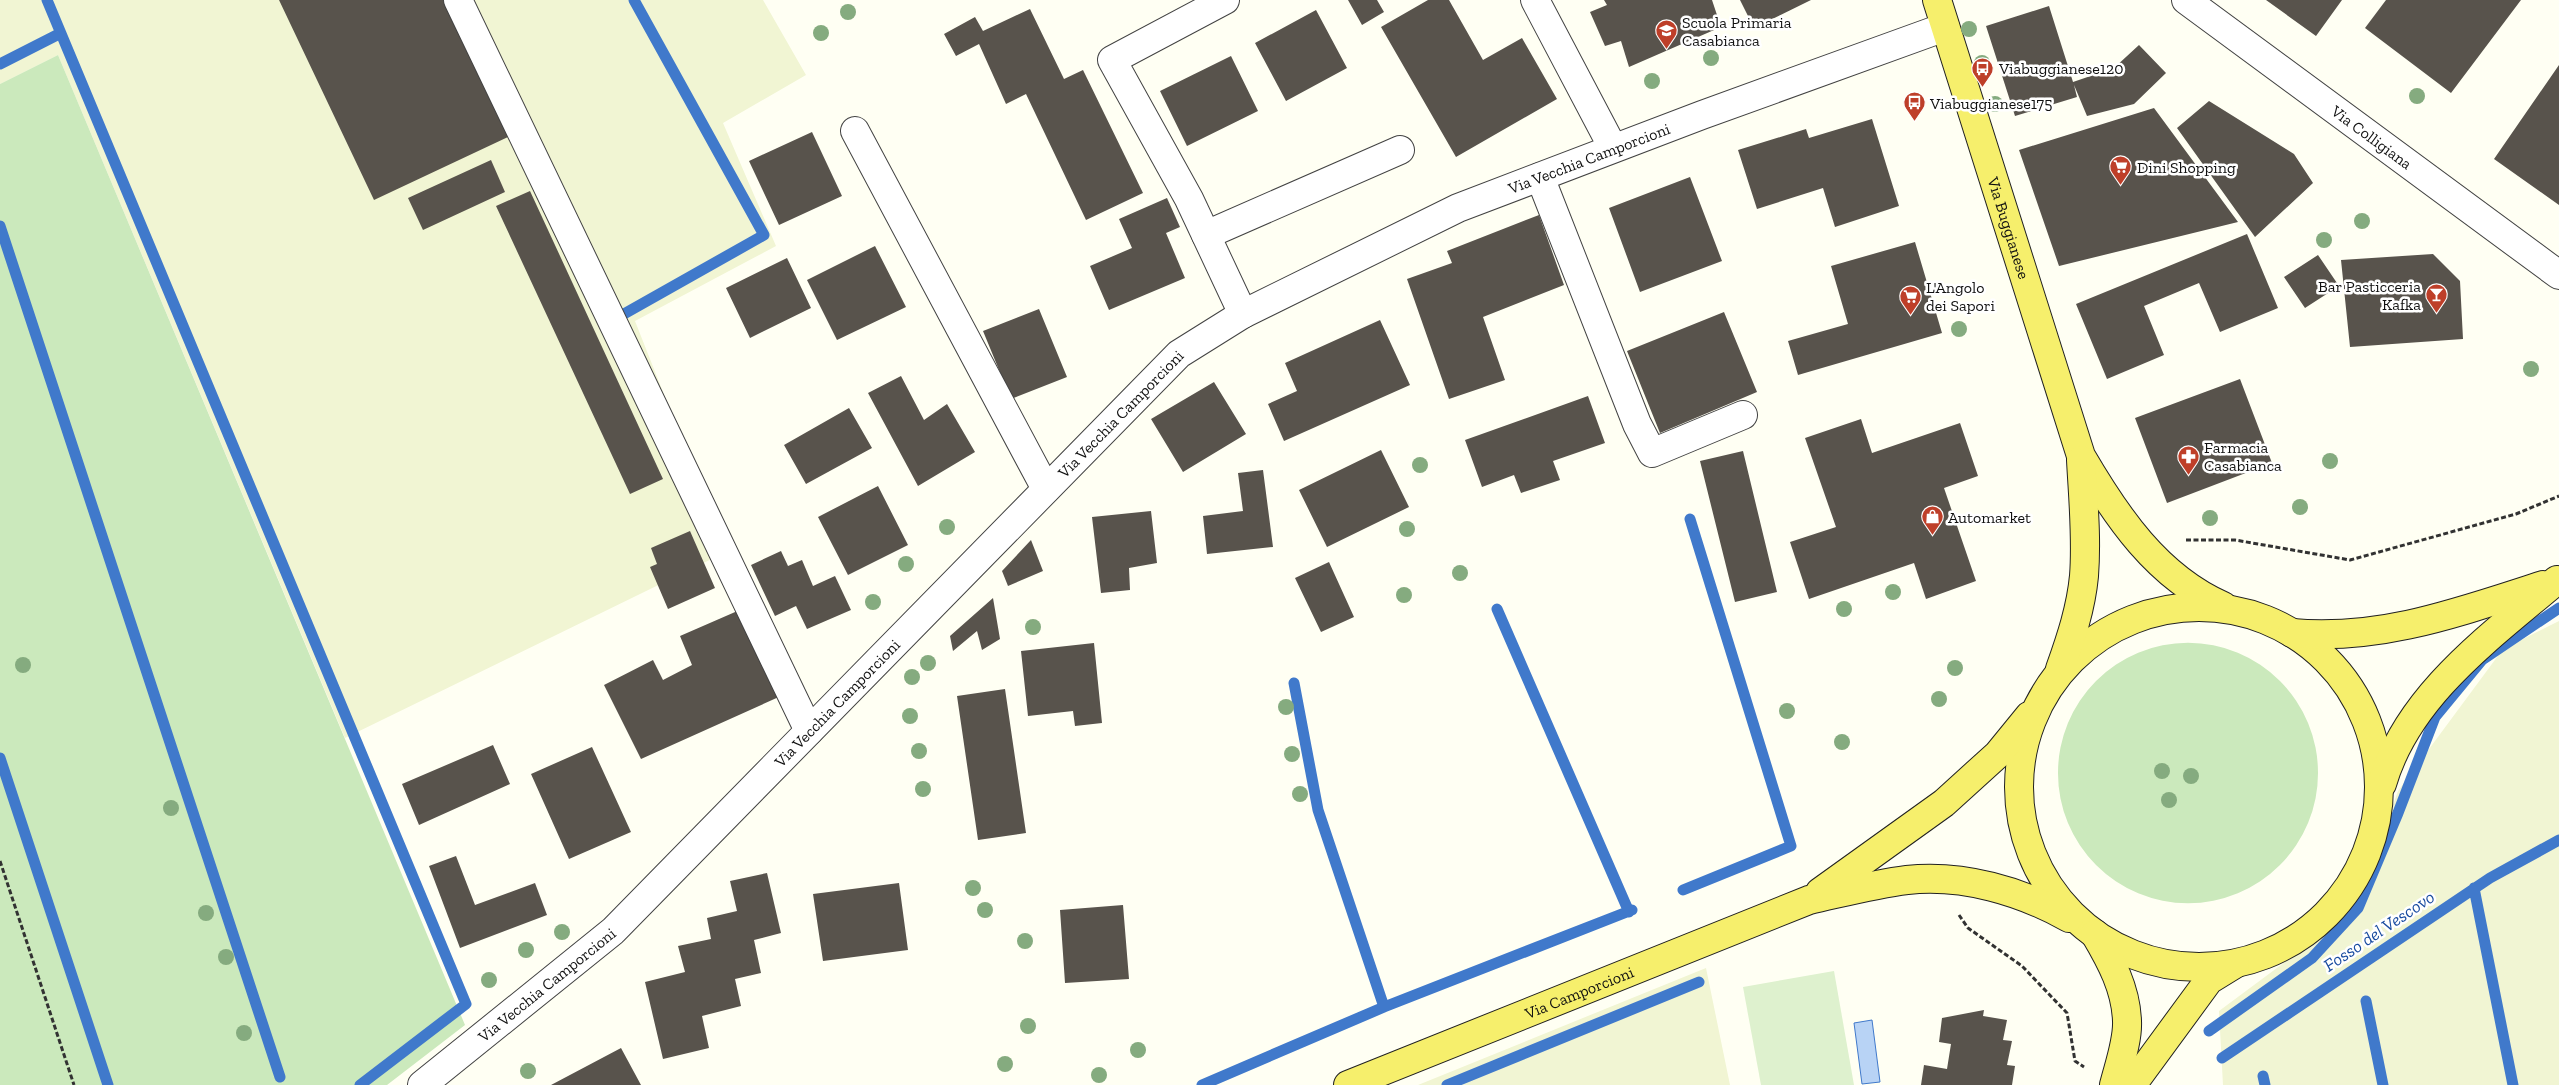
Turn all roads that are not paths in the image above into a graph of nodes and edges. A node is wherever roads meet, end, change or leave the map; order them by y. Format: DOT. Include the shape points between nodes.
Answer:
graph roads {
  1 [pos="458,0"];
  2 [pos="1225,0"];
  3 [pos="1535,0"];
  4 [pos="1937,0"];
  5 [pos="2186,0"];
  6 [pos="1945,27"];
  7 [pos="855,131"];
  8 [pos="1613,148"];
  9 [pos="1400,150"];
  10 [pos="1540,177"];
  11 [pos="1206,235"];
  12 [pos="2559,275"];
  13 [pos="1243,314"];
  14 [pos="1743,415"];
  15 [pos="2081,456"];
  16 [pos="1046,489"];
  17 [pos="2558,580"];
  18 [pos="2233,611"];
  19 [pos="2292,633"];
  20 [pos="2058,677"];
  21 [pos="2042,700"];
  22 [pos="809,732"];
  23 [pos="2379,793"];
  24 [pos="1809,900"];
  25 [pos="2092,932"];
  26 [pos="2237,963"];
  27 [pos="422,1085"];
  28 [pos="1348,1085"];
  29 [pos="2114,1085"];
  30 [pos="2132,1085"];
  1 -- 22 [label="street"];
  2 -- 11 [label="street" via="1112,60"];
  3 -- 8 [label="street"];
  4 -- 6 [label="main road, Via Buggianese"];
  5 -- 12 [label="street, Via Colligiana"];
  6 -- 8 [label="street, Via Vecchia Camporcioni"];
  6 -- 15 [label="main road, Via Buggianese"];
  7 -- 16 [label="street"];
  8 -- 10 [label="street, Via Vecchia Camporcioni"];
  9 -- 11 [label="street"];
  10 -- 13 [label="street, Via Vecchia Camporcioni" via="1458,208"];
  10 -- 14 [label="street" via="1637,424 1652,453"];
  11 -- 13 [label="street"];
  13 -- 16 [label="street, Via Vecchia Camporcioni" via="1179,354"];
  15 -- 18 [label="main road" via="2134,537 2192,590"];
  15 -- 20 [label="main road" via="2084,576 2079,612"];
  16 -- 22 [label="street, Via Vecchia Camporcioni"];
  17 -- 19 [label="main road" via="2459,612 2387,630 2344,636"];
  17 -- 23 [label="main road" via="2486,641 2424,704 2399,739"];
  18 -- 19 [label="main road" via="2249,614"];
  18 -- 20 [label="main road" via="2165,610 2138,618 2089,645"];
  19 -- 23 [label="main road" via="2322,655 2356,699 2376,752"];
  20 -- 21 [label="main road"];
  21 -- 24 [label="main road" via="1974,778 1904,834"];
  21 -- 25 [label="main road" via="2027,736 2021,764 2022,819 2040,872 2074,917"];
  22 -- 27 [label="street, Via Vecchia Camporcioni" via="613,931"];
  23 -- 26 [label="main road" via="2373,835 2364,861 2333,908 2290,943"];
  24 -- 25 [label="main road" via="1908,880 1952,880 2000,888 2049,907"];
  24 -- 28 [label="main road, Via Camporcioni"];
  25 -- 26 [label="main road" via="2148,960 2178,966"];
  25 -- 29 [label="main road" via="2110,960 2125,1002 2127,1023"];
  26 -- 30 [label="main road" via="2210,980"];
}
